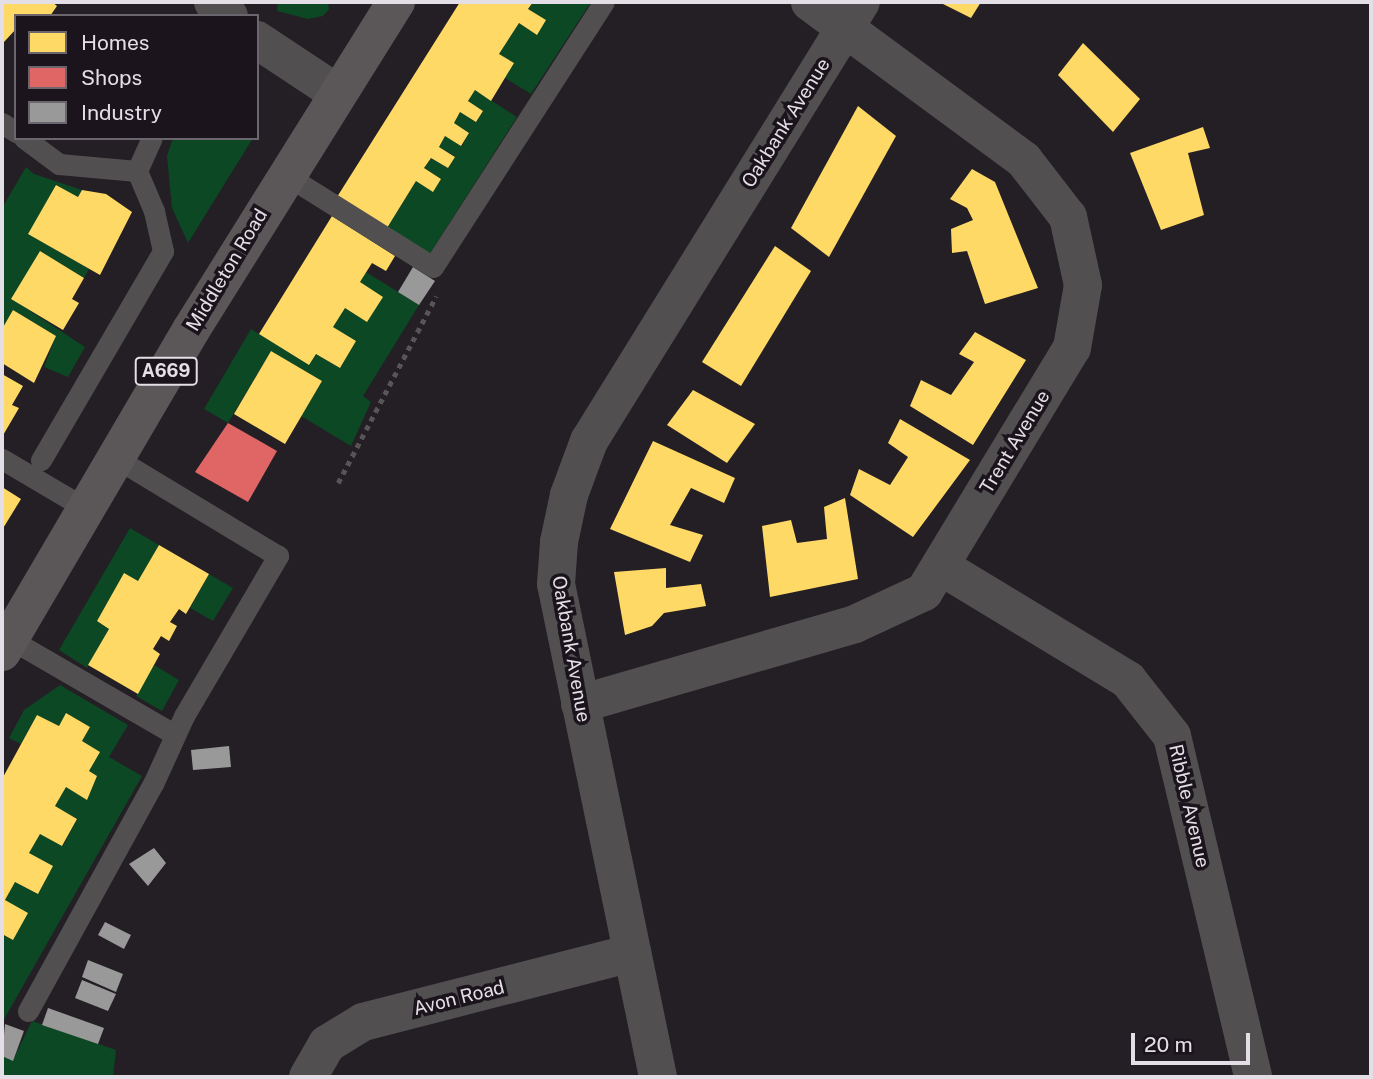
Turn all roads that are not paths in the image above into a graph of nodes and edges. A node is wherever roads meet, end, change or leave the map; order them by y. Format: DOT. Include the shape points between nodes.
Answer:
graph roads {
  1 [pos="213,2"];
  2 [pos="396,2"];
  3 [pos="604,2"];
  4 [pos="810,2"];
  5 [pos="227,14"];
  6 [pos="854,14"];
  7 [pos="259,41"];
  8 [pos="337,93"];
  9 [pos="27,140"];
  10 [pos="151,140"];
  11 [pos="137,172"];
  12 [pos="286,175"];
  13 [pos="114,457"];
  14 [pos="2,459"];
  15 [pos="41,460"];
  16 [pos="85,508"];
  17 [pos="940,566"];
  18 [pos="6,645"];
  19 [pos="580,704"];
  20 [pos="174,734"];
  21 [pos="632,953"];
  22 [pos="28,1011"];
  23 [pos="308,1077"];
  24 [pos="658,1077"];
  25 [pos="1253,1077"];
  1 -- 5 [label="street"];
  2 -- 8 [label="main road, Middleton Road / A669"];
  3 -- 12 [label="lane" via="433,267"];
  4 -- 6 [label="street, Trent Avenue"];
  6 -- 17 [label="street, Trent Avenue" via="1024,160 1068,217 1083,285 1072,348"];
  6 -- 19 [label="street, Oakbank Avenue" via="589,441 569,495 556,583"];
  7 -- 8 [label="street"];
  8 -- 12 [label="main road, Middleton Road / A669"];
  9 -- 11 [label="lane" via="59,164"];
  10 -- 11 [label="lane"];
  11 -- 15 [label="lane" via="163,251"];
  12 -- 13 [label="main road, Middleton Road / A669"];
  13 -- 16 [label="main road, Middleton Road / A669"];
  13 -- 20 [label="lane" via="278,556"];
  14 -- 16 [label="lane"];
  16 -- 18 [label="main road, Middleton Road / A669"];
  17 -- 19 [label="street, Trent Avenue" via="924,592 855,624"];
  17 -- 25 [label="street, Ribble Avenue" via="1128,680 1172,736"];
  18 -- 20 [label="lane"];
  19 -- 21 [label="street, Oakbank Avenue"];
  20 -- 22 [label="lane" via="153,784"];
  21 -- 23 [label="street, Avon Road" via="363,1022 327,1044"];
  21 -- 24 [label="street, Oakbank Avenue"];
}
